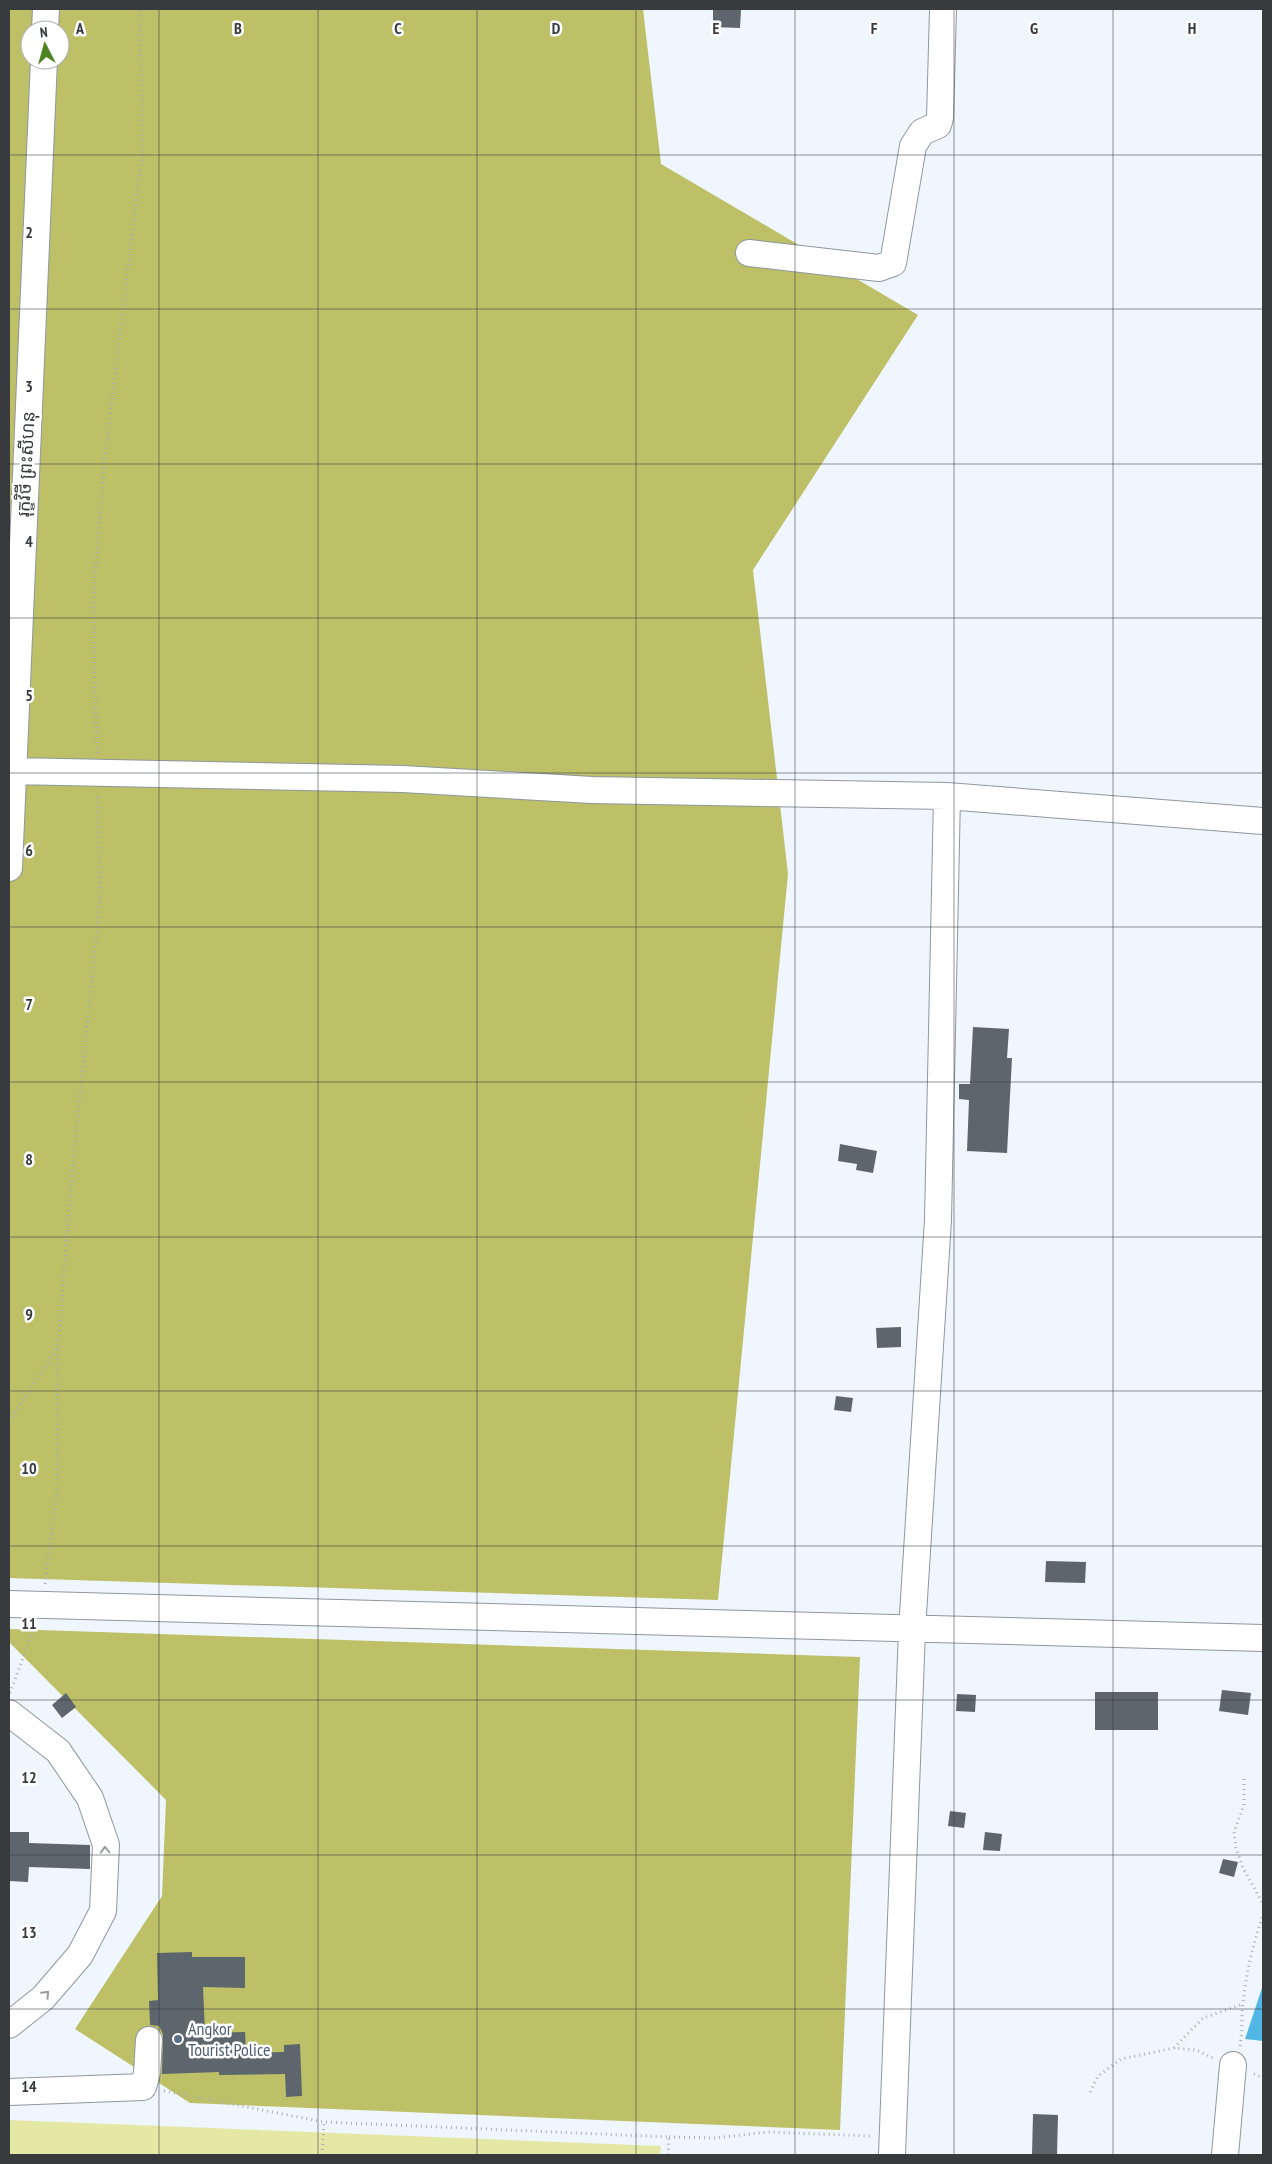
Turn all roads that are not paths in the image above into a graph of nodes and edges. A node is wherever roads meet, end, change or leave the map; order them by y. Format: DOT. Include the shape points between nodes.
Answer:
graph roads {
  1 [pos="943,9"];
  2 [pos="44,70"];
  3 [pos="749,253"];
  4 [pos="13,771"];
  5 [pos="948,796"];
  6 [pos="1263,821"];
  7 [pos="9,868"];
  8 [pos="9,1604"];
  9 [pos="912,1630"];
  10 [pos="1263,1638"];
  11 [pos="9,1714"];
  12 [pos="9,2025"];
  13 [pos="149,2040"];
  14 [pos="1233,2065"];
  15 [pos="9,2092"];
  16 [pos="893,2146"];
  17 [pos="1225,2155"];
  1 -- 3 [label="street" via="938,125 922,132 913,146 893,264 878,268"];
  2 -- 4 [label="street, រុក្ខវិថី ព្រះសីហនុ"];
  4 -- 5 [label="street" via="402,779 592,790"];
  4 -- 7 [label="street, រុក្ខវិថី ព្រះសីហនុ"];
  5 -- 6 [label="street"];
  5 -- 9 [label="street" via="938,1220"];
  8 -- 9 [label="street"];
  9 -- 10 [label="street"];
  9 -- 16 [label="street"];
  12 -- 11 [label="street, one-way" via="43,1998 80,1955 104,1911 106,1845 90,1798 58,1751"];
  13 -- 15 [label="street" via="143,2088"];
  14 -- 17 [label="street"];
}
